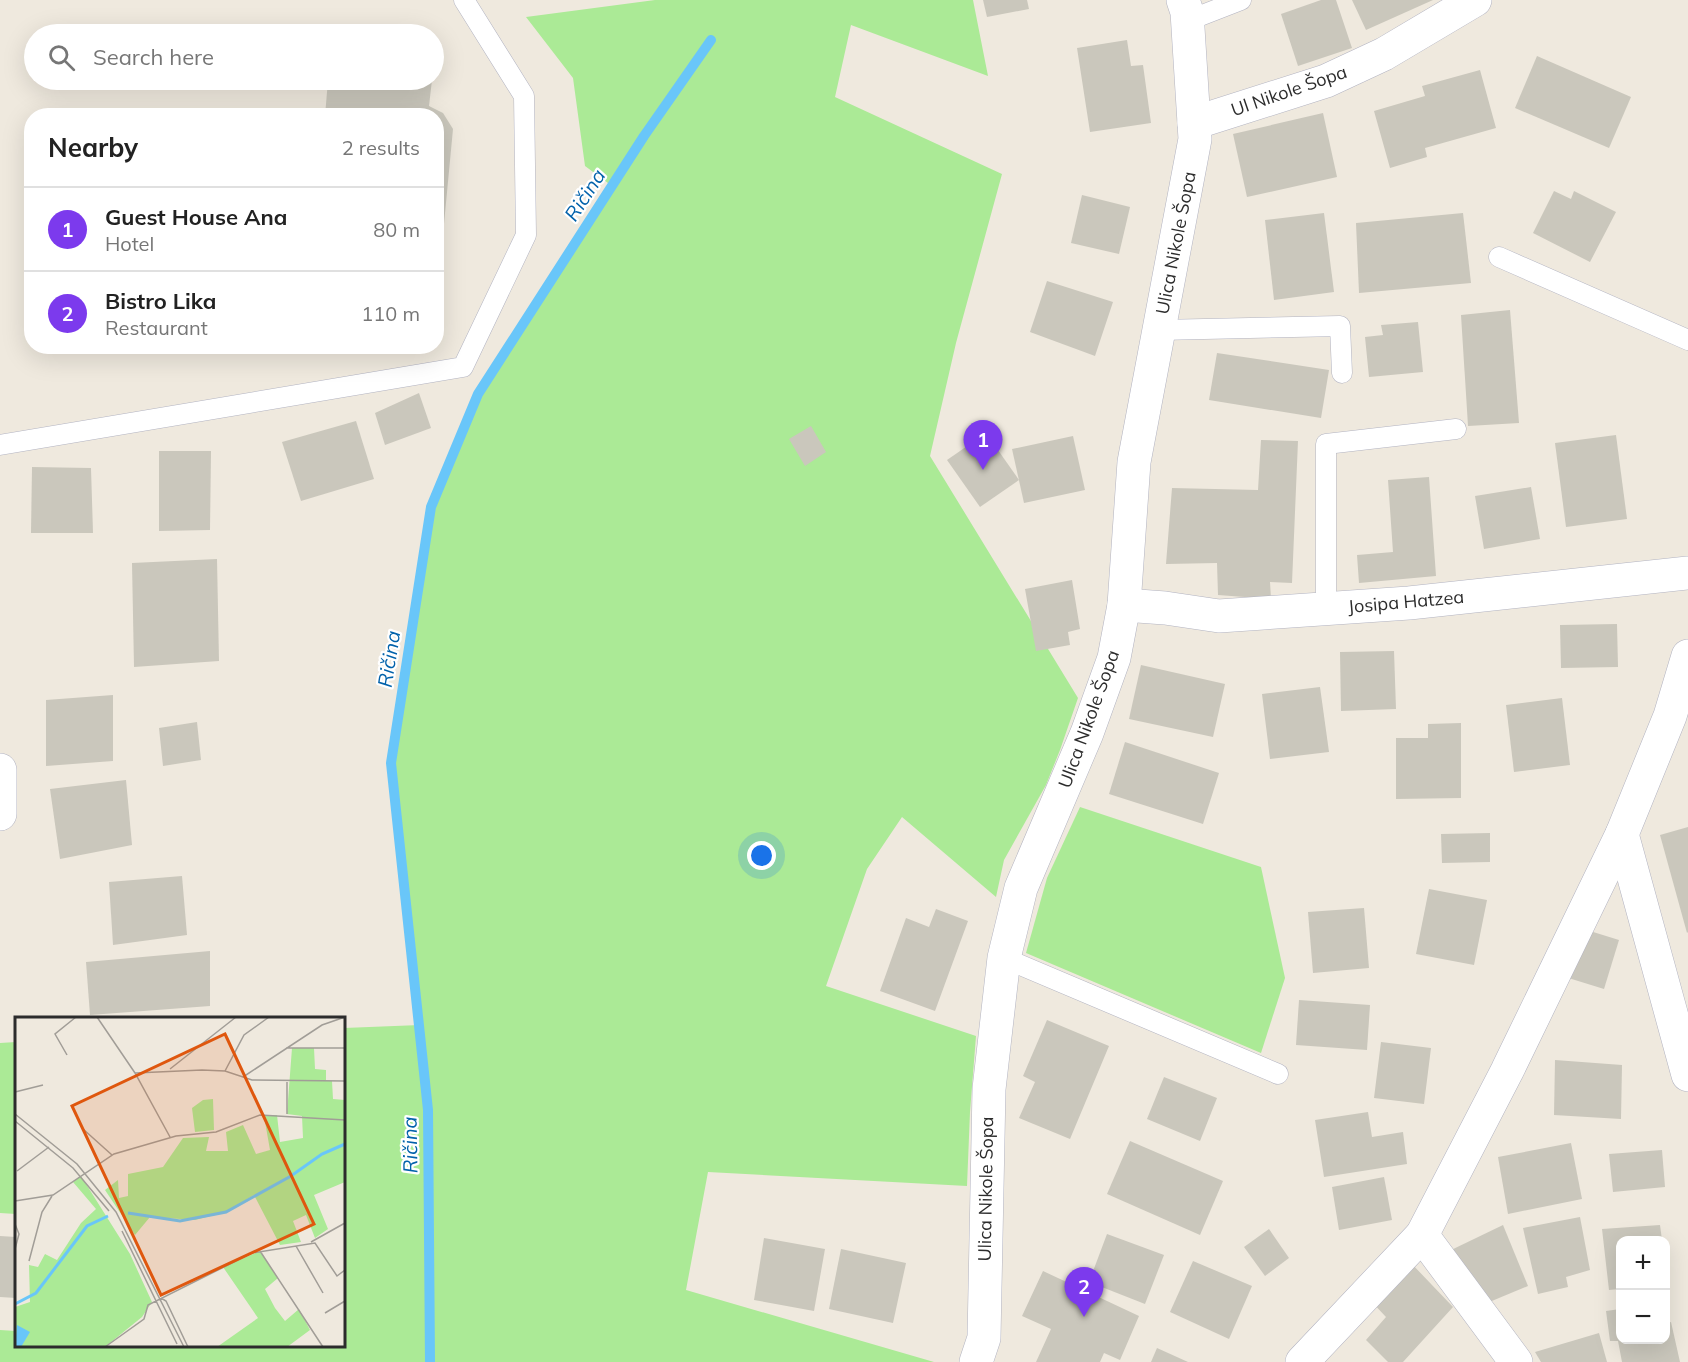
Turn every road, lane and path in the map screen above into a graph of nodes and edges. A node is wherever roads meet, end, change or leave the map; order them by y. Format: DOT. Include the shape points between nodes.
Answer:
graph roads {
  1 [pos="464,0"];
  2 [pos="1241,0"];
  3 [pos="1463,3"];
  4 [pos="1185,5"];
  5 [pos="1194,123"];
  6 [pos="1499,257"];
  7 [pos="1159,330"];
  8 [pos="1688,340"];
  9 [pos="1342,374"];
  10 [pos="1456,429"];
  11 [pos="0,446"];
  12 [pos="1688,573"];
  13 [pos="1124,605"];
  14 [pos="1326,609"];
  15 [pos="1688,656"];
  16 [pos="0,770"];
  17 [pos="0,814"];
  18 [pos="1622,834"];
  19 [pos="1004,958"];
  20 [pos="1278,1074"];
  21 [pos="1688,1075"];
  22 [pos="1422,1235"];
  23 [pos="1313,1357"];
  24 [pos="976,1362"];
  25 [pos="1516,1362"];
  1 -- 11 [label="lane" via="524,96 526,235 463,367"];
  2 -- 4 [label="lane"];
  3 -- 5 [label="street, Ul Nikole Šopa" via="1384,54 1326,81"];
  4 -- 5 [label="street, Ulica Nikole Šopa"];
  5 -- 7 [label="street, Ulica Nikole Šopa" via="1195,139"];
  6 -- 8 [label="lane"];
  7 -- 9 [label="lane" via="1340,326"];
  7 -- 13 [label="street, Ulica Nikole Šopa" via="1134,462"];
  10 -- 14 [label="lane" via="1326,444"];
  12 -- 14 [label="street, Josipa Hatzea"];
  13 -- 14 [label="street, Josipa Hatzea" via="1220,616"];
  13 -- 19 [label="street, Ulica Nikole Šopa" via="1114,658 1087,733 1021,888"];
  15 -- 18 [label="street" via="1670,716"];
  16 -- 17 [label="street"];
  18 -- 21 [label="street"];
  18 -- 22 [label="street"];
  19 -- 20 [label="lane"];
  19 -- 24 [label="street, Ulica Nikole Šopa" via="989,1089 984,1338"];
  22 -- 23 [label="street"];
  22 -- 25 [label="street"];
}
